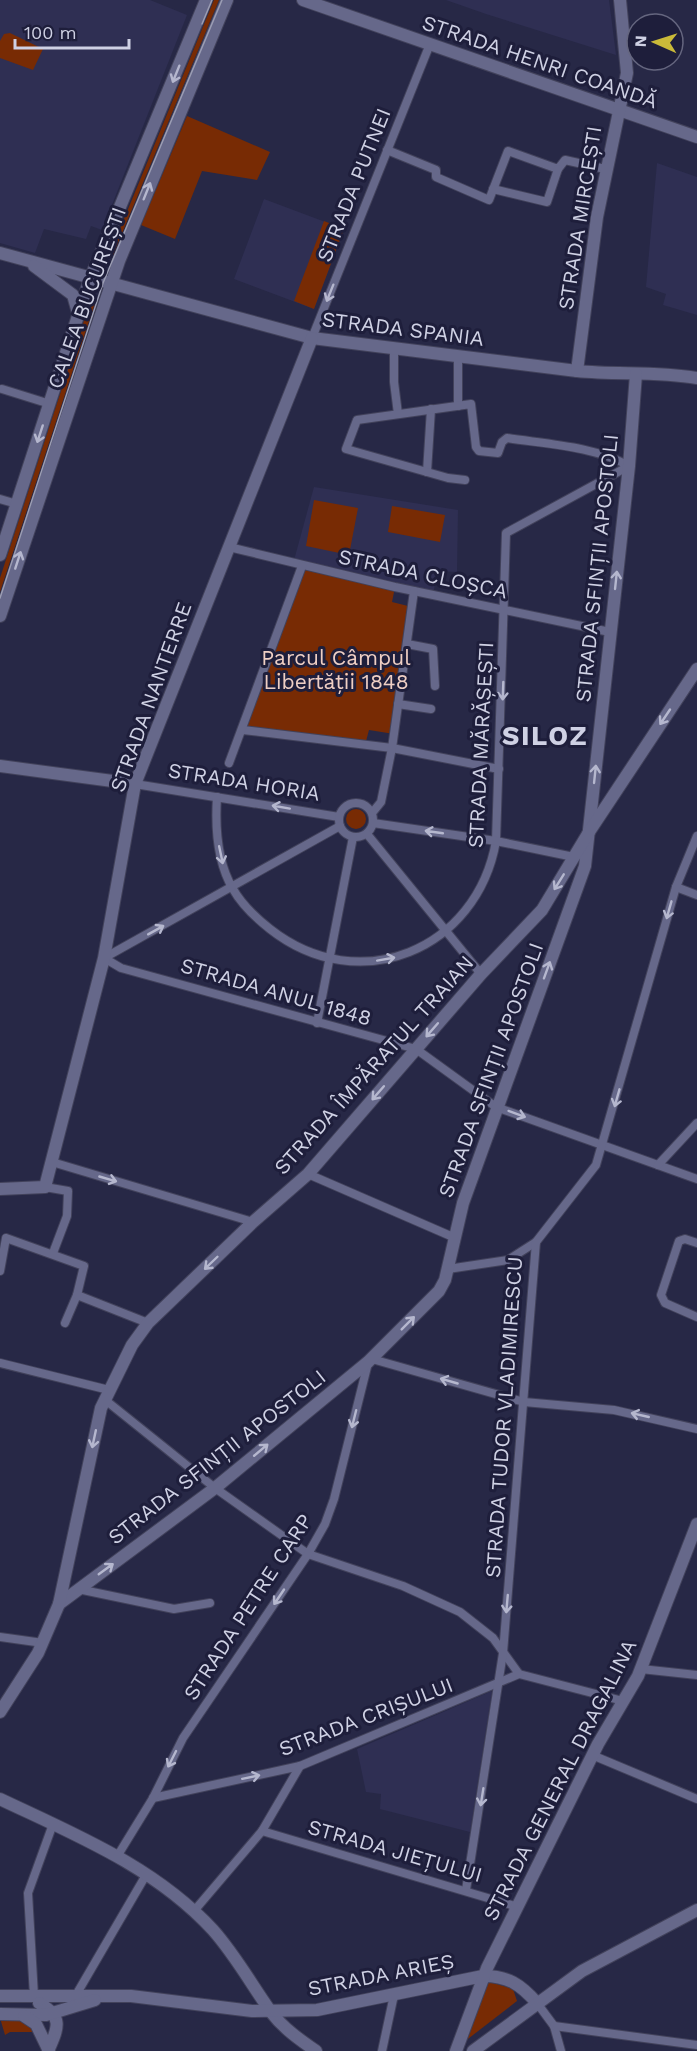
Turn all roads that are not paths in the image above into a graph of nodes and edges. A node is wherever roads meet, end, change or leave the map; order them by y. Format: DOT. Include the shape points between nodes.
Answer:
graph roads {
  1 [pos="206,0"];
  2 [pos="227,0"];
  3 [pos="303,0"];
  4 [pos="620,0"];
  5 [pos="430,44"];
  6 [pos="618,109"];
  7 [pos="697,137"];
  8 [pos="387,150"];
  9 [pos="558,169"];
  10 [pos="605,169"];
  11 [pos="493,189"];
  12 [pos="0,253"];
  13 [pos="26,261"];
  14 [pos="90,279"];
  15 [pos="110,285"];
  16 [pos="78,314"];
  17 [pos="312,338"];
  18 [pos="394,348"];
  19 [pos="458,356"];
  20 [pos="576,371"];
  21 [pos="636,374"];
  22 [pos="697,378"];
  23 [pos="2,389"];
  24 [pos="50,404"];
  25 [pos="458,406"];
  26 [pos="431,409"];
  27 [pos="398,414"];
  28 [pos="629,466"];
  29 [pos="427,472"];
  30 [pos="465,480"];
  31 [pos="0,499"];
  32 [pos="17,504"];
  33 [pos="229,547"];
  34 [pos="0,555"];
  35 [pos="302,566"];
  36 [pos="414,591"];
  37 [pos="505,611"];
  38 [pos="0,616"];
  39 [pos="610,632"];
  40 [pos="407,644"];
  41 [pos="697,669"];
  42 [pos="435,686"];
  43 [pos="398,704"];
  44 [pos="431,709"];
  45 [pos="243,730"];
  46 [pos="392,748"];
  47 [pos="229,763"];
  48 [pos="0,766"];
  49 [pos="499,769"];
  50 [pos="135,784"];
  51 [pos="217,796"];
  52 [pos="372,813"];
  53 [pos="340,821"];
  54 [pos="373,823"];
  55 [pos="589,832"];
  56 [pos="367,834"];
  57 [pos="697,836"];
  58 [pos="353,837"];
  59 [pos="496,841"];
  60 [pos="574,857"];
  61 [pos="676,887"];
  62 [pos="232,888"];
  63 [pos="697,895"];
  64 [pos="446,931"];
  65 [pos="104,958"];
  66 [pos="328,958"];
  67 [pos="481,974"];
  68 [pos="317,1023"];
  69 [pos="416,1049"];
  70 [pos="496,1107"];
  71 [pos="697,1123"];
  72 [pos="604,1146"];
  73 [pos="52,1162"];
  74 [pos="658,1165"];
  75 [pos="308,1174"];
  76 [pos="697,1179"];
  77 [pos="45,1187"];
  78 [pos="0,1189"];
  79 [pos="253,1222"];
  80 [pos="453,1237"];
  81 [pos="536,1242"];
  82 [pos="697,1244"];
  83 [pos="53,1253"];
  84 [pos="448,1269"];
  85 [pos="0,1271"];
  86 [pos="77,1294"];
  87 [pos="697,1317"];
  88 [pos="65,1323"];
  89 [pos="148,1323"];
  90 [pos="370,1360"];
  91 [pos="0,1363"];
  92 [pos="106,1394"];
  93 [pos="524,1402"];
  94 [pos="697,1429"];
  95 [pos="216,1488"];
  96 [pos="697,1524"];
  97 [pos="308,1554"];
  98 [pos="78,1589"];
  99 [pos="210,1603"];
  100 [pos="59,1604"];
  101 [pos="0,1637"];
  102 [pos="43,1643"];
  103 [pos="503,1653"];
  104 [pos="640,1669"];
  105 [pos="519,1674"];
  106 [pos="697,1675"];
  107 [pos="500,1683"];
  108 [pos="623,1701"];
  109 [pos="0,1712"];
  110 [pos="592,1755"];
  111 [pos="300,1766"];
  112 [pos="153,1798"];
  113 [pos="0,1799"];
  114 [pos="697,1799"];
  115 [pos="54,1824"];
  116 [pos="262,1831"];
  117 [pos="118,1855"];
  118 [pos="146,1875"];
  119 [pos="466,1890"];
  120 [pos="518,1907"];
  121 [pos="697,1910"];
  122 [pos="194,1911"];
  123 [pos="483,1976"];
  124 [pos="76,1995"];
  125 [pos="394,1995"];
  126 [pos="0,1996"];
  127 [pos="107,1996"];
  128 [pos="37,1999"];
  129 [pos="537,2003"];
  130 [pos="0,2004"];
  131 [pos="271,2012"];
  132 [pos="0,2014"];
  133 [pos="55,2014"];
  134 [pos="24,2016"];
  135 [pos="554,2026"];
  136 [pos="697,2045"];
  137 [pos="48,2050"];
  138 [pos="316,2051"];
  139 [pos="382,2051"];
  140 [pos="456,2051"];
  141 [pos="473,2051"];
  142 [pos="561,2051"];
  1 -- 14 [label="street, CALEA BUCUREȘTI, one-way"];
  15 -- 2 [label="street, CALEA BUCUREȘTI, one-way"];
  3 -- 5 [label="street, STRADA HENRI COANDĂ"];
  4 -- 6 [label="street, STRADA MIRCEȘTI" via="627,73"];
  5 -- 6 [label="street, STRADA HENRI COANDĂ"];
  5 -- 8 [label="street, STRADA PUTNEI"];
  6 -- 7 [label="street, STRADA HENRI COANDĂ"];
  6 -- 10 [label="street, STRADA MIRCEȘTI"];
  8 -- 11 [label="street" via="436,170 436,177 489,200"];
  8 -- 17 [label="street, STRADA PUTNEI, one-way"];
  9 -- 10 [label="street" via="565,160"];
  9 -- 11 [label="street" via="547,202"];
  9 -- 11 [label="street" via="508,151"];
  10 -- 20 [label="street, STRADA MIRCEȘTI"];
  12 -- 13 [label="street, STRADA SPANIA"];
  13 -- 14 [label="street, STRADA SPANIA"];
  13 -- 16 [label="street" via="73,295"];
  14 -- 15 [label="street, STRADA SPANIA"];
  14 -- 16 [label="street, CALEA BUCUREȘTI"];
  15 -- 17 [label="street, STRADA SPANIA"];
  38 -- 15 [label="street, CALEA BUCUREȘTI, one-way"];
  16 -- 24 [label="street, CALEA BUCUREȘTI"];
  17 -- 18 [label="street, STRADA SPANIA"];
  17 -- 33 [label="street, STRADA NANTERRE"];
  18 -- 19 [label="street, STRADA SPANIA"];
  18 -- 27 [label="street"];
  19 -- 20 [label="street, STRADA SPANIA"];
  19 -- 25 [label="street"];
  20 -- 21 [label="street, STRADA SPANIA"];
  21 -- 22 [label="street, STRADA SPANIA"];
  21 -- 28 [label="street, STRADA SFINȚII APOSTOLI"];
  23 -- 24 [label="street"];
  24 -- 32 [label="street, CALEA BUCUREȘTI, one-way"];
  25 -- 26 [label="street"];
  25 -- 28 [label="street" via="471,404 479,451 498,453 507,438 574,449"];
  26 -- 27 [label="street"];
  26 -- 29 [label="street"];
  27 -- 29 [label="street" via="357,420 346,449"];
  28 -- 37 [label="street, STRADA MĂRĂȘEȘTI" via="510,529 505,540"];
  39 -- 28 [label="street, STRADA SFINȚII APOSTOLI, one-way"];
  29 -- 30 [label="street"];
  31 -- 32 [label="street"];
  32 -- 34 [label="street, CALEA BUCUREȘTI"];
  33 -- 35 [label="street, STRADA CLOȘCA"];
  33 -- 50 [label="street, STRADA NANTERRE"];
  35 -- 36 [label="street, STRADA CLOȘCA"];
  35 -- 45 [label="street"];
  36 -- 37 [label="street, STRADA CLOȘCA"];
  36 -- 40 [label="street"];
  37 -- 39 [label="street, STRADA CLOȘCA"];
  37 -- 49 [label="street, STRADA MĂRĂȘEȘTI, one-way"];
  55 -- 39 [label="street, STRADA SFINȚII APOSTOLI, one-way"];
  40 -- 42 [label="street" via="433,649"];
  40 -- 43 [label="street"];
  41 -- 55 [label="street, STRADA ÎMPĂRATUL TRAIAN, one-way"];
  43 -- 44 [label="street"];
  43 -- 46 [label="street"];
  45 -- 46 [label="street"];
  45 -- 47 [label="street"];
  46 -- 49 [label="street"];
  46 -- 52 [label="street" via="381,802"];
  48 -- 50 [label="street, STRADA HORIA"];
  49 -- 59 [label="street, STRADA MĂRĂȘEȘTI"];
  50 -- 51 [label="street, STRADA HORIA"];
  50 -- 65 [label="street, STRADA NANTERRE"];
  53 -- 51 [label="street, STRADA HORIA, one-way"];
  51 -- 62 [label="street, one-way" via="217,834"];
  52 -- 53 [label="street" via="365,805 354,803 344,807"];
  52 -- 54 [label="street"];
  53 -- 58 [label="street"];
  53 -- 62 [label="street"];
  54 -- 56 [label="street"];
  59 -- 54 [label="street, one-way"];
  55 -- 60 [label="street, STRADA ÎMPĂRATUL TRAIAN"];
  70 -- 55 [label="street, STRADA SFINȚII APOSTOLI, one-way" via="585,866"];
  56 -- 58 [label="street"];
  56 -- 64 [label="street"];
  57 -- 61 [label="street, STRADA TUDOR VLADIMIRESCU"];
  58 -- 66 [label="street"];
  59 -- 60 [label="street"];
  59 -- 64 [label="street, STRADA MĂRĂȘEȘTI" via="480,893"];
  60 -- 67 [label="street, STRADA ÎMPĂRATUL TRAIAN, one-way" via="542,910"];
  61 -- 63 [label="street"];
  61 -- 72 [label="street, STRADA TUDOR VLADIMIRESCU, one-way"];
  65 -- 62 [label="street, one-way"];
  62 -- 66 [label="street, STRADA MĂRĂȘEȘTI" via="273,931 307,952"];
  66 -- 64 [label="street, STRADA MĂRĂȘEȘTI, one-way" via="384,960 415,949"];
  64 -- 67 [label="street"];
  65 -- 68 [label="street, STRADA ANUL 1848" via="122,968"];
  65 -- 73 [label="street, STRADA NANTERRE"];
  66 -- 68 [label="street"];
  67 -- 69 [label="street, STRADA ÎMPĂRATUL TRAIAN, one-way"];
  68 -- 69 [label="street, STRADA ANUL 1848"];
  69 -- 70 [label="street, STRADA ANUL 1848"];
  69 -- 75 [label="street, STRADA ÎMPĂRATUL TRAIAN, one-way"];
  70 -- 72 [label="street, STRADA ANUL 1848, one-way"];
  70 -- 80 [label="street, STRADA SFINȚII APOSTOLI"];
  71 -- 74 [label="street"];
  72 -- 74 [label="street, STRADA ANUL 1848"];
  72 -- 81 [label="street, STRADA TUDOR VLADIMIRESCU" via="596,1165"];
  73 -- 77 [label="street, STRADA NANTERRE"];
  73 -- 79 [label="street, one-way"];
  74 -- 76 [label="street, STRADA ANUL 1848"];
  75 -- 79 [label="street, STRADA ÎMPĂRATUL TRAIAN"];
  75 -- 80 [label="street"];
  77 -- 78 [label="street"];
  77 -- 83 [label="street" via="68,1191 67,1216"];
  79 -- 89 [label="street, STRADA ÎMPĂRATUL TRAIAN, one-way"];
  80 -- 84 [label="street, STRADA SFINȚII APOSTOLI"];
  81 -- 84 [label="street" via="508,1260"];
  81 -- 93 [label="street, STRADA TUDOR VLADIMIRESCU"];
  82 -- 87 [label="street" via="679,1241 661,1295 665,1303"];
  83 -- 85 [label="street" via="6,1238"];
  83 -- 86 [label="street" via="84,1266"];
  90 -- 84 [label="street, STRADA SFINȚII APOSTOLI, one-way" via="439,1292"];
  86 -- 88 [label="street"];
  86 -- 89 [label="street"];
  89 -- 92 [label="street, STRADA ÎMPĂRATUL TRAIAN"];
  93 -- 90 [label="street, one-way"];
  95 -- 90 [label="street, STRADA SFINȚII APOSTOLI, one-way"];
  90 -- 97 [label="street, STRADA PETRE CARP, one-way" via="334,1498"];
  91 -- 92 [label="street"];
  92 -- 95 [label="street"];
  92 -- 100 [label="street, STRADA ÎMPĂRATUL TRAIAN, one-way"];
  94 -- 93 [label="street, one-way" via="614,1410"];
  93 -- 103 [label="street, STRADA TUDOR VLADIMIRESCU, one-way"];
  95 -- 97 [label="street"];
  98 -- 95 [label="street, STRADA SFINȚII APOSTOLI, one-way"];
  96 -- 104 [label="street, STRADA GENERAL DRAGALINA"];
  97 -- 103 [label="street" via="403,1586 451,1608 481,1626"];
  97 -- 112 [label="street, STRADA PETRE CARP, one-way" via="183,1738"];
  98 -- 99 [label="street" via="174,1609"];
  98 -- 100 [label="street, STRADA SFINȚII APOSTOLI"];
  100 -- 102 [label="street, STRADA ÎMPĂRATUL TRAIAN"];
  101 -- 102 [label="street"];
  102 -- 109 [label="street, STRADA ÎMPĂRATUL TRAIAN"];
  103 -- 105 [label="street"];
  103 -- 107 [label="street, STRADA TUDOR VLADIMIRESCU"];
  104 -- 106 [label="street"];
  104 -- 108 [label="street, STRADA GENERAL DRAGALINA"];
  105 -- 107 [label="street, STRADA CRIȘULUI"];
  105 -- 108 [label="street"];
  107 -- 111 [label="street, STRADA CRIȘULUI"];
  107 -- 119 [label="street, STRADA TUDOR VLADIMIRESCU, one-way"];
  108 -- 110 [label="street, STRADA GENERAL DRAGALINA"];
  110 -- 114 [label="street"];
  110 -- 120 [label="street, STRADA GENERAL DRAGALINA"];
  112 -- 111 [label="street, STRADA CRIȘULUI, one-way"];
  111 -- 116 [label="street"];
  112 -- 117 [label="street, STRADA PETRE CARP"];
  113 -- 115 [label="street"];
  115 -- 117 [label="street"];
  115 -- 128 [label="street" via="28,1893 28,1929"];
  116 -- 119 [label="street, STRADA JIEȚULUI"];
  116 -- 122 [label="street"];
  117 -- 118 [label="street"];
  118 -- 122 [label="street"];
  118 -- 124 [label="street"];
  119 -- 120 [label="street, STRADA JIEȚULUI"];
  120 -- 123 [label="street, STRADA GENERAL DRAGALINA"];
  121 -- 129 [label="street" via="582,1971"];
  122 -- 131 [label="street" via="242,1965"];
  123 -- 125 [label="street, STRADA ARIEȘ"];
  123 -- 129 [label="street" via="515,1982"];
  123 -- 140 [label="street, STRADA GENERAL DRAGALINA"];
  124 -- 127 [label="street, STRADA ARIEȘ"];
  124 -- 128 [label="street, STRADA ARIEȘ"];
  125 -- 131 [label="street, STRADA ARIEȘ" via="336,2008"];
  125 -- 139 [label="street"];
  126 -- 128 [label="street, STRADA ARIEȘ"];
  127 -- 128 [label="street"];
  127 -- 131 [label="street, STRADA ARIEȘ"];
  127 -- 133 [label="street, STRADA ARIEȘ"];
  128 -- 130 [label="street"];
  128 -- 133 [label="street"];
  129 -- 135 [label="street"];
  129 -- 141 [label="street"];
  131 -- 138 [label="street"];
  132 -- 134 [label="street, STRADA ARIEȘ"];
  133 -- 134 [label="street, STRADA ARIEȘ"];
  133 -- 137 [label="street" via="56,2032"];
  134 -- 137 [label="street" via="36,2024"];
  135 -- 136 [label="street"];
  135 -- 142 [label="street"];
}
